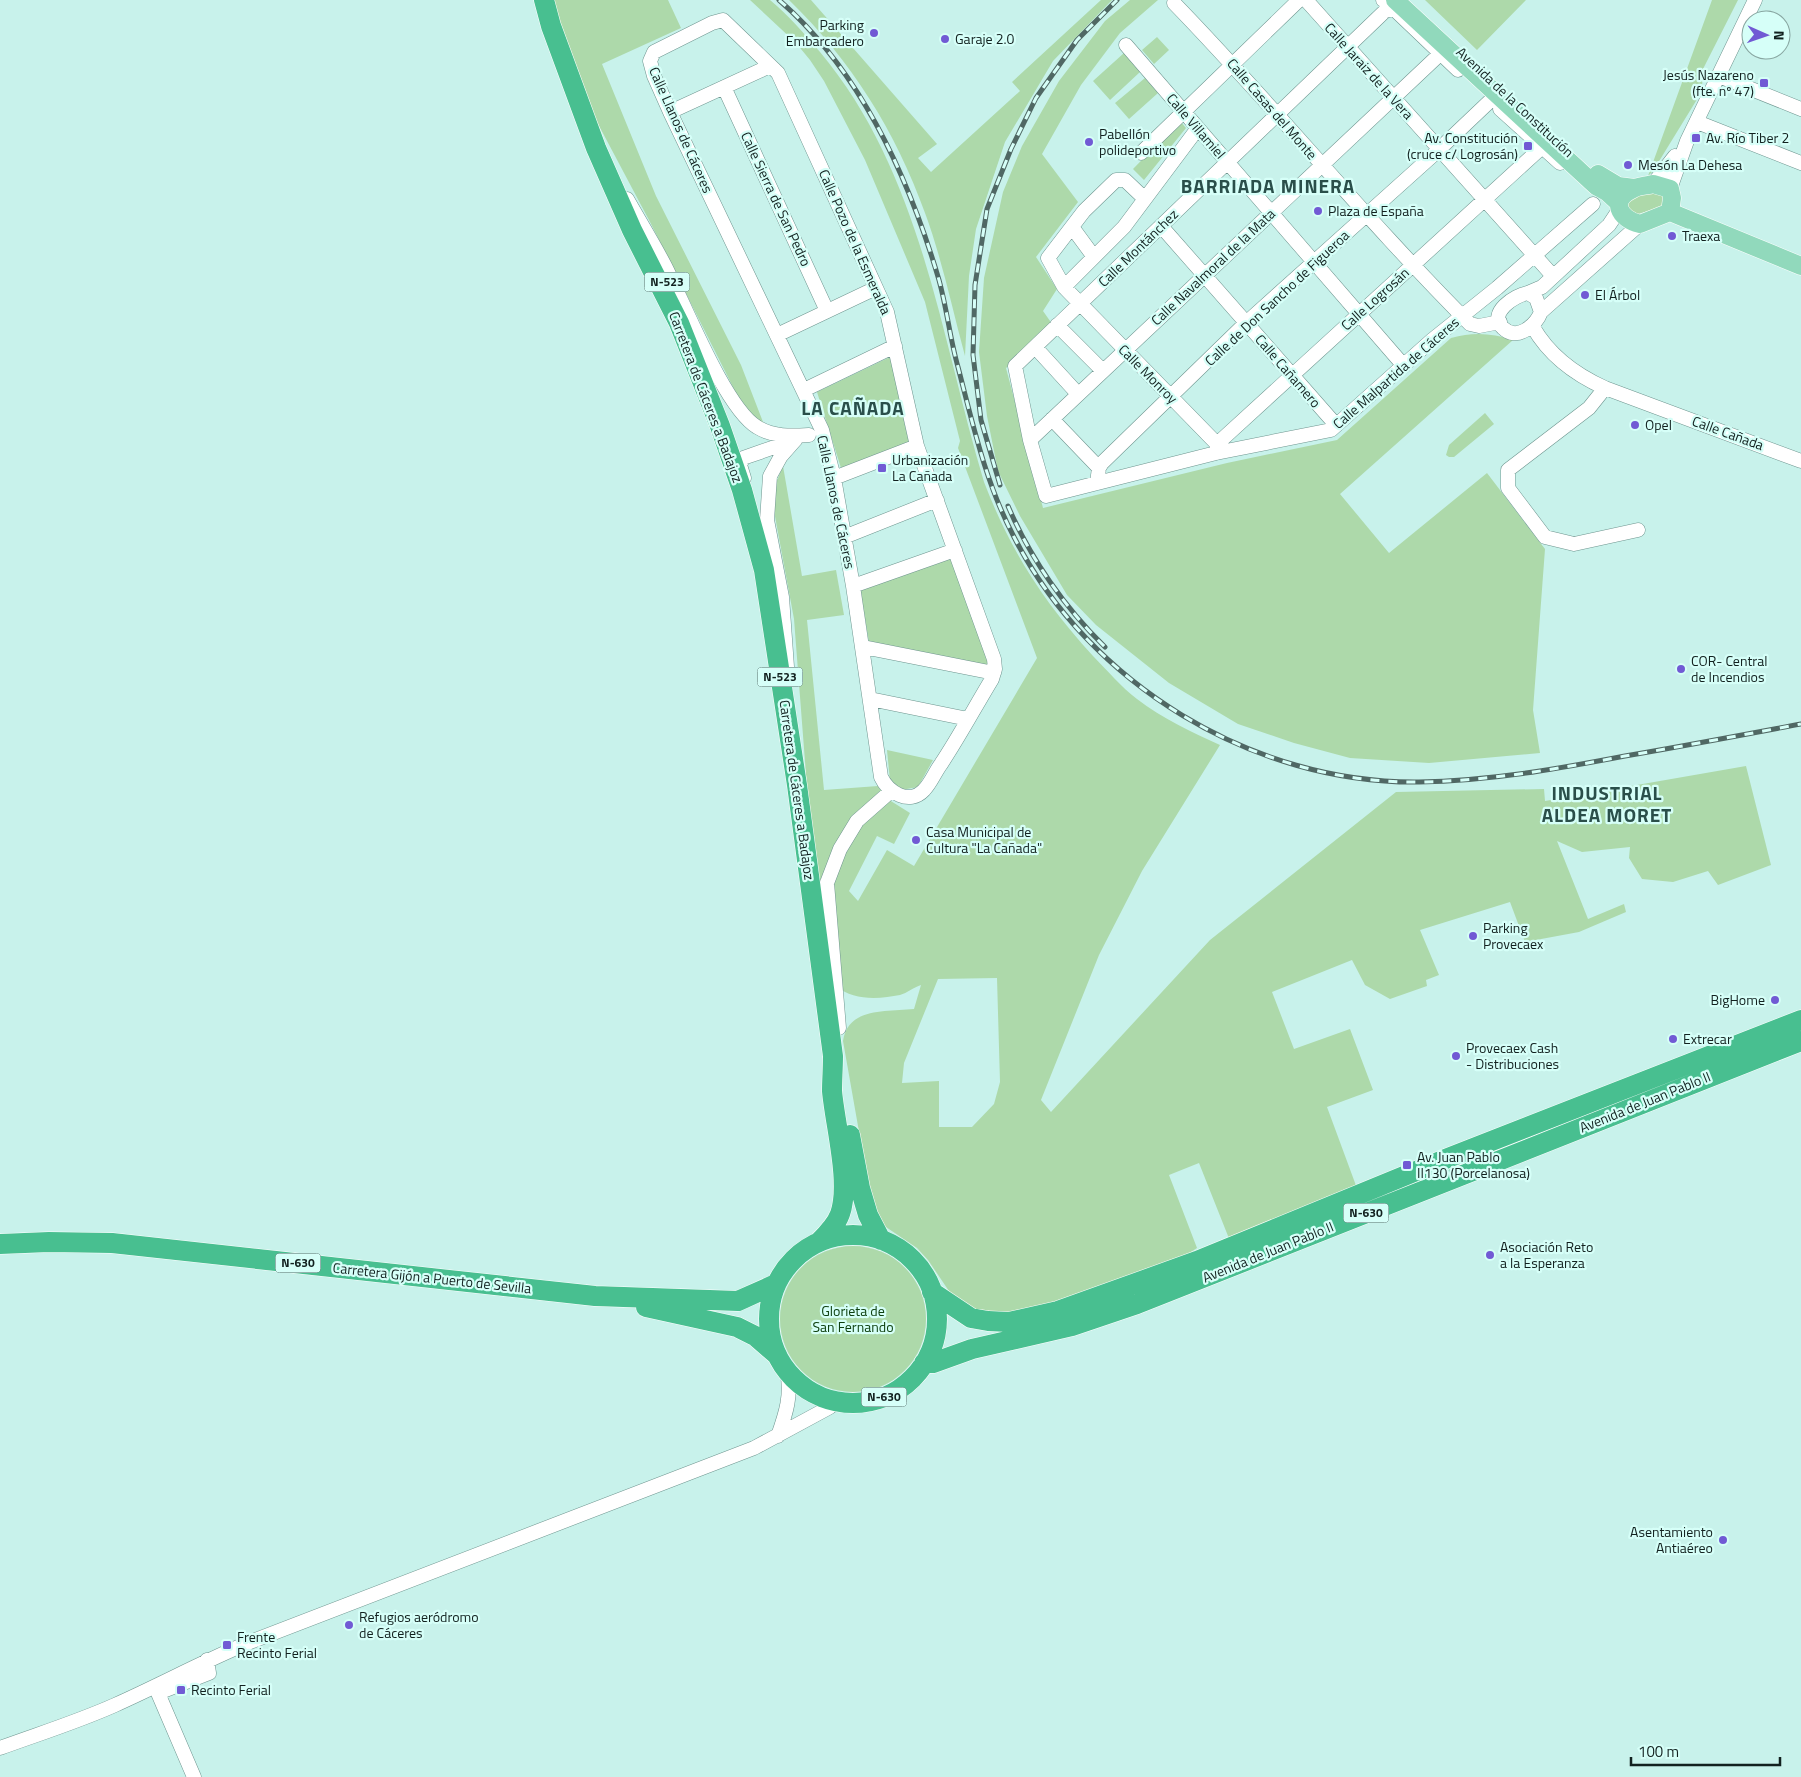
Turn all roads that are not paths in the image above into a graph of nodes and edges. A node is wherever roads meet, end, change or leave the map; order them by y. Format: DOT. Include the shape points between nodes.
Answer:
graph roads {
  1 [pos="544,0"];
  2 [pos="1299,0"];
  3 [pos="1306,0"];
  4 [pos="1755,0"];
  5 [pos="1392,2"];
  6 [pos="1174,3"];
  7 [pos="1126,44"];
  8 [pos="1347,47"];
  9 [pos="1440,54"];
  10 [pos="650,61"];
  11 [pos="1232,64"];
  12 [pos="770,66"];
  13 [pos="1719,76"];
  14 [pos="724,87"];
  15 [pos="1392,98"];
  16 [pos="1491,100"];
  17 [pos="1801,109"];
  18 [pos="581,110"];
  19 [pos="670,112"];
  20 [pos="1184,112"];
  21 [pos="1278,114"];
  22 [pos="1696,122"];
  23 [pos="1198,128"];
  24 [pos="1687,142"];
  25 [pos="1541,148"];
  26 [pos="1439,149"];
  27 [pos="1141,153"];
  28 [pos="1228,162"];
  29 [pos="1801,163"];
  30 [pos="1322,165"];
  31 [pos="617,181"];
  32 [pos="1652,184"];
  33 [pos="1596,186"];
  34 [pos="1634,188"];
  35 [pos="1670,189"];
  36 [pos="1146,199"];
  37 [pos="1485,201"];
  38 [pos="1593,204"];
  39 [pos="1619,206"];
  40 [pos="1272,212"];
  41 [pos="1670,212"];
  42 [pos="1368,214"];
  43 [pos="1640,224"];
  44 [pos="1161,226"];
  45 [pos="1072,227"];
  46 [pos="1535,255"];
  47 [pos="1094,257"];
  48 [pos="1315,262"];
  49 [pos="1413,265"];
  50 [pos="1801,266"];
  51 [pos="1205,274"];
  52 [pos="1553,276"];
  53 [pos="1064,287"];
  54 [pos="876,288"];
  55 [pos="1528,293"];
  56 [pos="1080,304"];
  57 [pos="828,311"];
  58 [pos="1541,312"];
  59 [pos="1360,314"];
  60 [pos="1462,316"];
  61 [pos="1500,322"];
  62 [pos="679,323"];
  63 [pos="1246,323"];
  64 [pos="1057,325"];
  65 [pos="1533,327"];
  66 [pos="777,335"];
  67 [pos="895,346"];
  68 [pos="1035,347"];
  69 [pos="1124,350"];
  70 [pos="1404,366"];
  71 [pos="1102,371"];
  72 [pos="1291,375"];
  73 [pos="1604,388"];
  74 [pos="804,390"];
  75 [pos="1078,394"];
  76 [pos="1171,397"];
  77 [pos="1052,419"];
  78 [pos="1336,425"];
  79 [pos="809,435"];
  80 [pos="1030,440"];
  81 [pos="917,446"];
  82 [pos="1217,448"];
  83 [pos="743,458"];
  84 [pos="1801,461"];
  85 [pos="1099,468"];
  86 [pos="834,478"];
  87 [pos="1097,483"];
  88 [pos="936,500"];
  89 [pos="1638,530"];
  90 [pos="844,537"];
  91 [pos="955,550"];
  92 [pos="764,570"];
  93 [pos="853,586"];
  94 [pos="863,647"];
  95 [pos="994,673"];
  96 [pos="787,678"];
  97 [pos="870,699"];
  98 [pos="968,719"];
  99 [pos="797,785"];
  100 [pos="891,791"];
  101 [pos="1801,1020"];
  102 [pos="1801,1040"];
  103 [pos="833,1056"];
  104 [pos="842,1086"];
  105 [pos="881,1240"];
  106 [pos="819,1242"];
  107 [pos="0,1244"];
  108 [pos="776,1284"];
  109 [pos="932,1292"];
  110 [pos="595,1296"];
  111 [pos="782,1363"];
  112 [pos="924,1363"];
  113 [pos="832,1400"];
  114 [pos="778,1436"];
  115 [pos="207,1660"];
  116 [pos="0,1748"];
  117 [pos="194,1777"];
  1 -- 18 [label="highway, Carretera de Cáceres a Badajoz / N-523"];
  2 -- 11 [label="street"];
  3 -- 8 [label="street, Calle Jaraiz de la Vera"];
  4 -- 13 [label="street"];
  5 -- 8 [label="street, Calle Montánchez"];
  5 -- 9 [label="street, Avenida de la Constitución"];
  5 -- 33 [label="main road, Avenida de la Constitución"];
  5 -- 34 [label="main road, Avenida de la Constitución" via="1580,163 1618,186"];
  6 -- 11 [label="street, Calle Casas del Monte"];
  7 -- 20 [label="street, Calle Villamiel"];
  8 -- 15 [label="street, Calle Jaraiz de la Vera"];
  8 -- 21 [label="street, Calle Montánchez"];
  9 -- 15 [label="street, Calle Navalmoral de la Mata"];
  9 -- 16 [label="street, Avenida de la Constitución"];
  10 -- 12 [label="street, Calle Pozo de la Esmeralda" via="654,52 723,20"];
  10 -- 19 [label="street, Calle Llanos de Cáceres"];
  11 -- 20 [label="street"];
  11 -- 21 [label="street, Calle Casas del Monte"];
  12 -- 14 [label="street"];
  12 -- 54 [label="street, Calle Pozo de la Esmeralda" via="778,73"];
  13 -- 17 [label="street"];
  13 -- 22 [label="street"];
  14 -- 19 [label="street"];
  14 -- 57 [label="street, Calle Sierra de San Pedro"];
  15 -- 26 [label="street, Calle Jaraiz de la Vera"];
  15 -- 30 [label="street, Calle Navalmoral de la Mata"];
  16 -- 25 [label="street, Avenida de la Constitución"];
  16 -- 26 [label="street, Calle de Don Sancho de Figueroa"];
  18 -- 31 [label="highway, Carretera de Cáceres a Badajoz / N-523"];
  18 -- 62 [label="highway, Carretera de Cáceres a Badajoz / N-523" via="632,230"];
  19 -- 66 [label="street, Calle Llanos de Cáceres"];
  20 -- 23 [label="street, Calle Villamiel"];
  20 -- 27 [label="street"];
  21 -- 28 [label="street, Calle Montánchez"];
  21 -- 30 [label="street, Calle Casas del Monte"];
  22 -- 24 [label="street"];
  22 -- 29 [label="street"];
  23 -- 28 [label="street, Calle Villamiel"];
  23 -- 36 [label="street"];
  24 -- 32 [label="street"];
  24 -- 35 [label="street"];
  25 -- 33 [label="street, Avenida de la Constitución" via="1577,177"];
  25 -- 37 [label="street, Calle Logrosán"];
  26 -- 37 [label="street, Calle Jaraiz de la Vera"];
  26 -- 42 [label="street, Calle de Don Sancho de Figueroa"];
  28 -- 40 [label="street, Calle Villamiel"];
  28 -- 44 [label="street, Calle Montánchez"];
  30 -- 40 [label="street, Calle Navalmoral de la Mata"];
  30 -- 42 [label="street, Calle Casas del Monte"];
  31 -- 79 [label="street" via="665,266 737,407 755,426 768,433"];
  31 -- 83 [label="highway, Carretera de Cáceres a Badajoz / N-523" via="711,375"];
  32 -- 34 [label="main road"];
  32 -- 35 [label="main road"];
  33 -- 39 [label="main road, Avenida de la Constitución" via="1607,192"];
  34 -- 39 [label="main road" via="1623,195"];
  35 -- 41 [label="main road"];
  36 -- 45 [label="street" via="1125,180 1116,180"];
  36 -- 47 [label="street"];
  37 -- 46 [label="street, Calle Jaraiz de la Vera"];
  37 -- 49 [label="street, Calle Logrosán"];
  38 -- 46 [label="street, Calle Malpartida de Cáceres"];
  39 -- 43 [label="main road" via="1624,218"];
  39 -- 52 [label="street" via="1609,226"];
  40 -- 48 [label="street, Calle Villamiel"];
  40 -- 51 [label="street, Calle Navalmoral de la Mata"];
  41 -- 43 [label="main road"];
  41 -- 50 [label="main road"];
  42 -- 48 [label="street, Calle de Don Sancho de Figueroa"];
  42 -- 49 [label="street, Calle Casas del Monte"];
  43 -- 58 [label="street"];
  44 -- 51 [label="street, Calle Cañamero"];
  44 -- 56 [label="street, Calle Montánchez"];
  45 -- 47 [label="street"];
  45 -- 53 [label="street, Calle Monroy" via="1048,258"];
  46 -- 52 [label="street, Calle Jaraiz de la Vera"];
  46 -- 60 [label="street, Calle Malpartida de Cáceres"];
  47 -- 53 [label="street"];
  48 -- 59 [label="street, Calle Villamiel"];
  48 -- 63 [label="street, Calle de Don Sancho de Figueroa"];
  49 -- 59 [label="street, Calle Logrosán"];
  49 -- 60 [label="street, Calle Casas del Monte"];
  51 -- 63 [label="street, Calle Cañamero"];
  51 -- 69 [label="street, Calle Navalmoral de la Mata"];
  52 -- 55 [label="street" via="1542,287"];
  53 -- 56 [label="street, Calle Monroy"];
  54 -- 57 [label="street"];
  54 -- 67 [label="street, Calle Pozo de la Esmeralda" via="887,312"];
  55 -- 58 [label="street" via="1536,298"];
  55 -- 61 [label="street" via="1517,295 1507,303 1500,313"];
  56 -- 64 [label="street, Calle Montánchez"];
  56 -- 69 [label="street, Calle Monroy"];
  57 -- 66 [label="street"];
  58 -- 65 [label="street"];
  59 -- 70 [label="street, Calle Villamiel"];
  59 -- 72 [label="street, Calle Logrosán"];
  60 -- 61 [label="street, Calle Casas del Monte" via="1470,324 1479,326"];
  60 -- 70 [label="street, Calle Malpartida de Cáceres"];
  61 -- 65 [label="street" via="1510,332 1522,332"];
  62 -- 83 [label="street" via="712,389 737,454"];
  62 -- 92 [label="highway, Carretera de Cáceres a Badajoz / N-523" via="720,426"];
  63 -- 72 [label="street, Calle Cañamero"];
  63 -- 76 [label="street, Calle de Don Sancho de Figueroa"];
  64 -- 68 [label="street, Calle Montánchez"];
  64 -- 71 [label="street"];
  65 -- 73 [label="street, Calle Cañada" via="1540,339 1570,368"];
  66 -- 74 [label="street, Calle Llanos de Cáceres"];
  67 -- 74 [label="street"];
  67 -- 81 [label="street, Calle Pozo de la Esmeralda"];
  68 -- 75 [label="street"];
  68 -- 80 [label="street, Calle Montánchez" via="1015,366"];
  69 -- 71 [label="street, Calle Navalmoral de la Mata"];
  69 -- 76 [label="street, Calle Monroy"];
  70 -- 78 [label="street, Calle Malpartida de Cáceres"];
  71 -- 75 [label="street, Calle Navalmoral de la Mata"];
  72 -- 78 [label="street, Calle Cañamero"];
  72 -- 82 [label="street, Calle Logrosán"];
  73 -- 84 [label="street, Calle Cañada"];
  73 -- 89 [label="street" via="1589,408 1508,470 1508,488 1545,536 1574,544"];
  74 -- 79 [label="street, Calle Llanos de Cáceres"];
  75 -- 77 [label="street, Calle Navalmoral de la Mata"];
  76 -- 82 [label="street, Calle Monroy"];
  76 -- 85 [label="street, Calle de Don Sancho de Figueroa"];
  77 -- 80 [label="street, Calle Navalmoral de la Mata"];
  77 -- 85 [label="street"];
  78 -- 82 [label="street, Calle Malpartida de Cáceres" via="1331,430"];
  79 -- 83 [label="street"];
  79 -- 86 [label="street, Calle Llanos de Cáceres"];
  79 -- 96 [label="street" via="781,456 770,476 767,520 782,597"];
  80 -- 87 [label="street, Calle Malpartida de Cáceres" via="1046,496"];
  81 -- 86 [label="street"];
  81 -- 88 [label="street, Calle Pozo de la Esmeralda"];
  82 -- 87 [label="street, Calle Malpartida de Cáceres"];
  83 -- 92 [label="street" via="740,465 759,536"];
  83 -- 96 [label="highway, Carretera de Cáceres a Badajoz / N-523" via="767,550"];
  85 -- 87 [label="street"];
  86 -- 90 [label="street, Calle Llanos de Cáceres"];
  88 -- 90 [label="street"];
  88 -- 91 [label="street, Calle Pozo de la Esmeralda"];
  90 -- 93 [label="street, Calle Llanos de Cáceres"];
  91 -- 93 [label="street"];
  91 -- 95 [label="street, Calle Pozo de la Esmeralda" via="994,659"];
  92 -- 99 [label="highway, Carretera de Cáceres a Badajoz / N-523"];
  93 -- 94 [label="street, Calle Llanos de Cáceres"];
  94 -- 95 [label="street"];
  94 -- 97 [label="street, Calle Llanos de Cáceres"];
  95 -- 98 [label="street"];
  96 -- 99 [label="highway, N-523"];
  97 -- 98 [label="street"];
  97 -- 100 [label="street, Calle Llanos de Cáceres" via="881,776"];
  98 -- 100 [label="street" via="923,791 907,797"];
  99 -- 103 [label="highway, Carretera de Cáceres a Badajoz / N-523"];
  100 -- 104 [label="street" via="857,821 840,849 827,884"];
  101 -- 109 [label="highway, Avenida de Juan Pablo II / N-630" via="1448,1158 1197,1261 1058,1311 1009,1322 988,1321 971,1318"];
  102 -- 112 [label="highway, Avenida de Juan Pablo II / N-630" via="1137,1304 1072,1326"];
  103 -- 104 [label="highway"];
  103 -- 106 [label="highway" via="832,1090 843,1181 842,1207 830,1230"];
  104 -- 105 [label="highway" via="860,1188 868,1215"];
  105 -- 106 [label="highway, N-630" via="848,1235"];
  105 -- 109 [label="highway, N-630" via="911,1259 923,1272"];
  106 -- 108 [label="highway, N-630" via="795,1258"];
  107 -- 110 [label="highway, Carretera Gijón a Puerto de Sevilla / N-630" via="112,1243"];
  108 -- 110 [label="highway, Carretera Gijón a Puerto de Sevilla / N-630" via="738,1301"];
  108 -- 111 [label="highway, N-630" via="769,1320 771,1338"];
  109 -- 112 [label="highway, N-630" via="936,1332"];
  110 -- 111 [label="highway, Carretera Gijón a Puerto de Sevilla / N-630" via="737,1326 755,1336"];
  111 -- 113 [label="highway, N-630" via="808,1390"];
  111 -- 114 [label="street" via="790,1384 789,1406"];
  112 -- 113 [label="highway, N-630" via="906,1384 882,1398 860,1403"];
  113 -- 114 [label="street" via="830,1407"];
  114 -- 115 [label="street"];
  115 -- 116 [label="street" via="111,1707"];
  115 -- 117 [label="street" via="209,1673 158,1693"];
}
